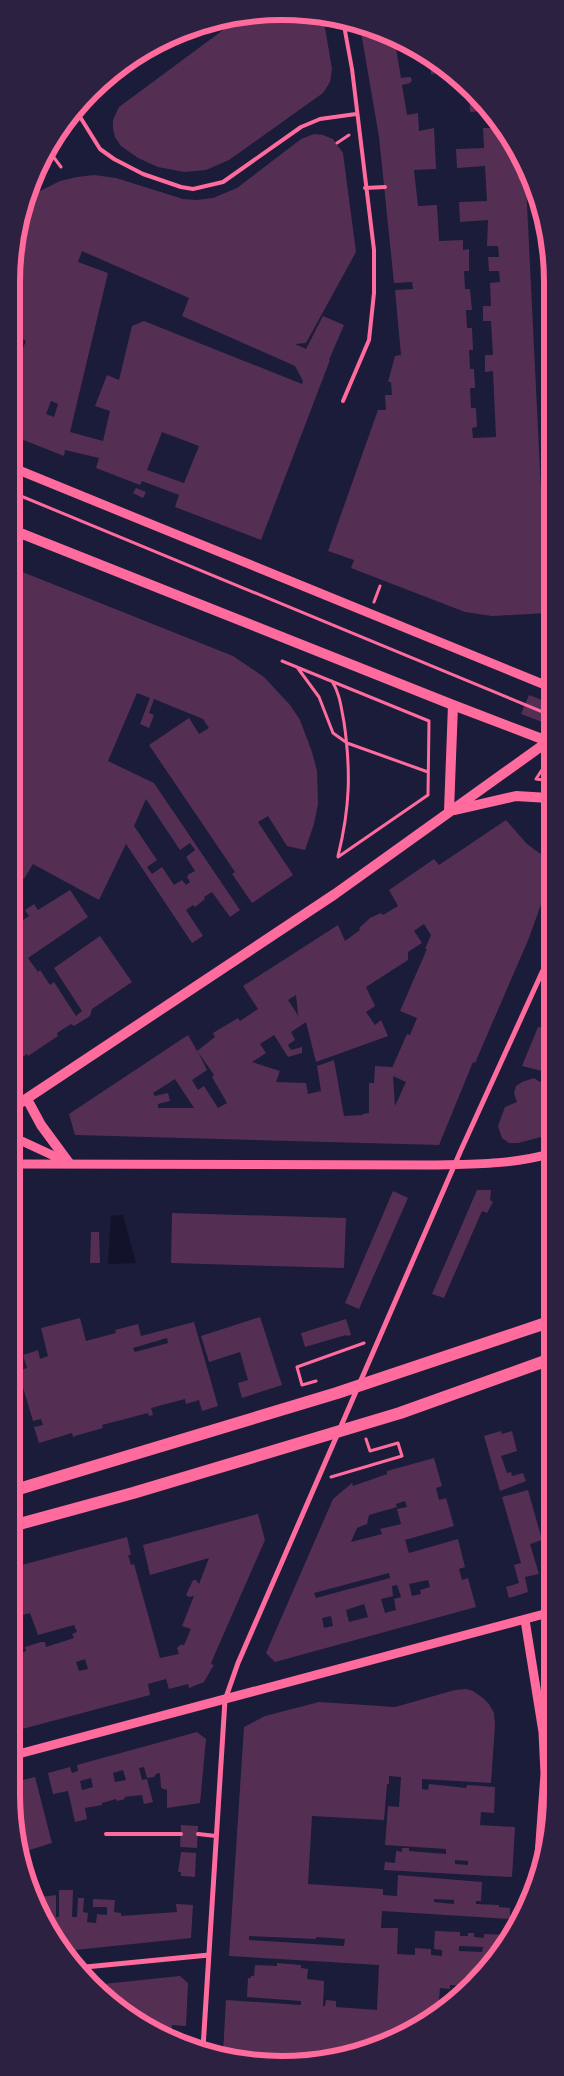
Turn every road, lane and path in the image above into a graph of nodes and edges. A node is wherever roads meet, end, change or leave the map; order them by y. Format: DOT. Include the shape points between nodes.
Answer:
graph roads {
  1 [pos="344,28"];
  2 [pos="356,114"];
  3 [pos="79,116"];
  4 [pos="53,156"];
  5 [pos="61,167"];
  6 [pos="365,188"];
  7 [pos="385,188"];
  8 [pos="343,401"];
  9 [pos="20,471"];
  10 [pos="20,496"];
  11 [pos="20,533"];
  12 [pos="380,586"];
  13 [pos="373,604"];
  14 [pos="282,661"];
  15 [pos="296,667"];
  16 [pos="332,681"];
  17 [pos="544,685"];
  18 [pos="453,705"];
  19 [pos="544,713"];
  20 [pos="429,721"];
  21 [pos="438,724"];
  22 [pos="544,739"];
  23 [pos="347,743"];
  24 [pos="544,744"];
  25 [pos="544,767"];
  26 [pos="428,772"];
  27 [pos="544,780"];
  28 [pos="433,793"];
  29 [pos="428,795"];
  30 [pos="544,798"];
  31 [pos="449,811"];
  32 [pos="544,968"];
  33 [pos="27,1099"];
  34 [pos="20,1103"];
  35 [pos="20,1140"];
  36 [pos="544,1155"];
  37 [pos="69,1163"];
  38 [pos="20,1164"];
  39 [pos="544,1323"];
  40 [pos="381,1338"];
  41 [pos="544,1361"];
  42 [pos="317,1380"];
  43 [pos="362,1424"];
  44 [pos="318,1480"];
  45 [pos="20,1489"];
  46 [pos="20,1524"];
  47 [pos="544,1615"];
  48 [pos="525,1620"];
  49 [pos="225,1700"];
  50 [pos="544,1749"];
  51 [pos="20,1754"];
  52 [pos="543,1809"];
  53 [pos="106,1834"];
  54 [pos="181,1834"];
  55 [pos="198,1834"];
  56 [pos="541,1834"];
  57 [pos="216,1836"];
  58 [pos="209,1955"];
  59 [pos="85,1967"];
  60 [pos="203,2044"];
  1 -- 2 [label="lane"];
  2 -- 3 [label="lane" via="320,118 301,127 223,182 193,189 143,174 114,159 100,149"];
  2 -- 6 [label="lane"];
  4 -- 5 [label="path"];
  6 -- 7 [label="lane"];
  6 -- 8 [label="lane" via="374,250 374,293 369,340"];
  9 -- 17 [label="street"];
  10 -- 19 [label="path"];
  11 -- 18 [label="main road"];
  12 -- 13 [label="path"];
  14 -- 15 [label="path"];
  15 -- 16 [label="path"];
  15 -- 23 [label="path" via="320,697 333,733"];
  16 -- 20 [label="path"];
  16 -- 23 [label="path" via="339,692"];
  18 -- 22 [label="main road"];
  18 -- 31 [label="main road"];
  20 -- 21 [label="path"];
  20 -- 29 [label="path"];
  23 -- 26 [label="path"];
  23 -- 29 [label="path" via="350,792 338,857"];
  24 -- 31 [label="main road"];
  25 -- 27 [label="path" via="536,779"];
  28 -- 29 [label="path"];
  30 -- 31 [label="main road" via="516,796"];
  31 -- 33 [label="main road" via="335,894"];
  32 -- 40 [label="street"];
  33 -- 34 [label="main road"];
  33 -- 37 [label="main road" via="41,1125"];
  35 -- 37 [label="street"];
  36 -- 37 [label="street" via="517,1161 430,1165"];
  37 -- 38 [label="street"];
  39 -- 45 [label="main road" via="337,1393"];
  40 -- 42 [label="path" via="297,1367 302,1385"];
  40 -- 44 [label="street"];
  41 -- 43 [label="main road"];
  43 -- 44 [label="path" via="370,1451 398,1443 402,1456"];
  43 -- 46 [label="main road"];
  44 -- 49 [label="street"];
  47 -- 48 [label="street"];
  48 -- 49 [label="street"];
  48 -- 50 [label="street" via="541,1710"];
  49 -- 51 [label="street"];
  49 -- 57 [label="street"];
  52 -- 56 [label="street"];
  53 -- 54 [label="lane"];
  55 -- 57 [label="lane"];
  57 -- 58 [label="street"];
  58 -- 59 [label="street"];
  58 -- 60 [label="street"];
}
